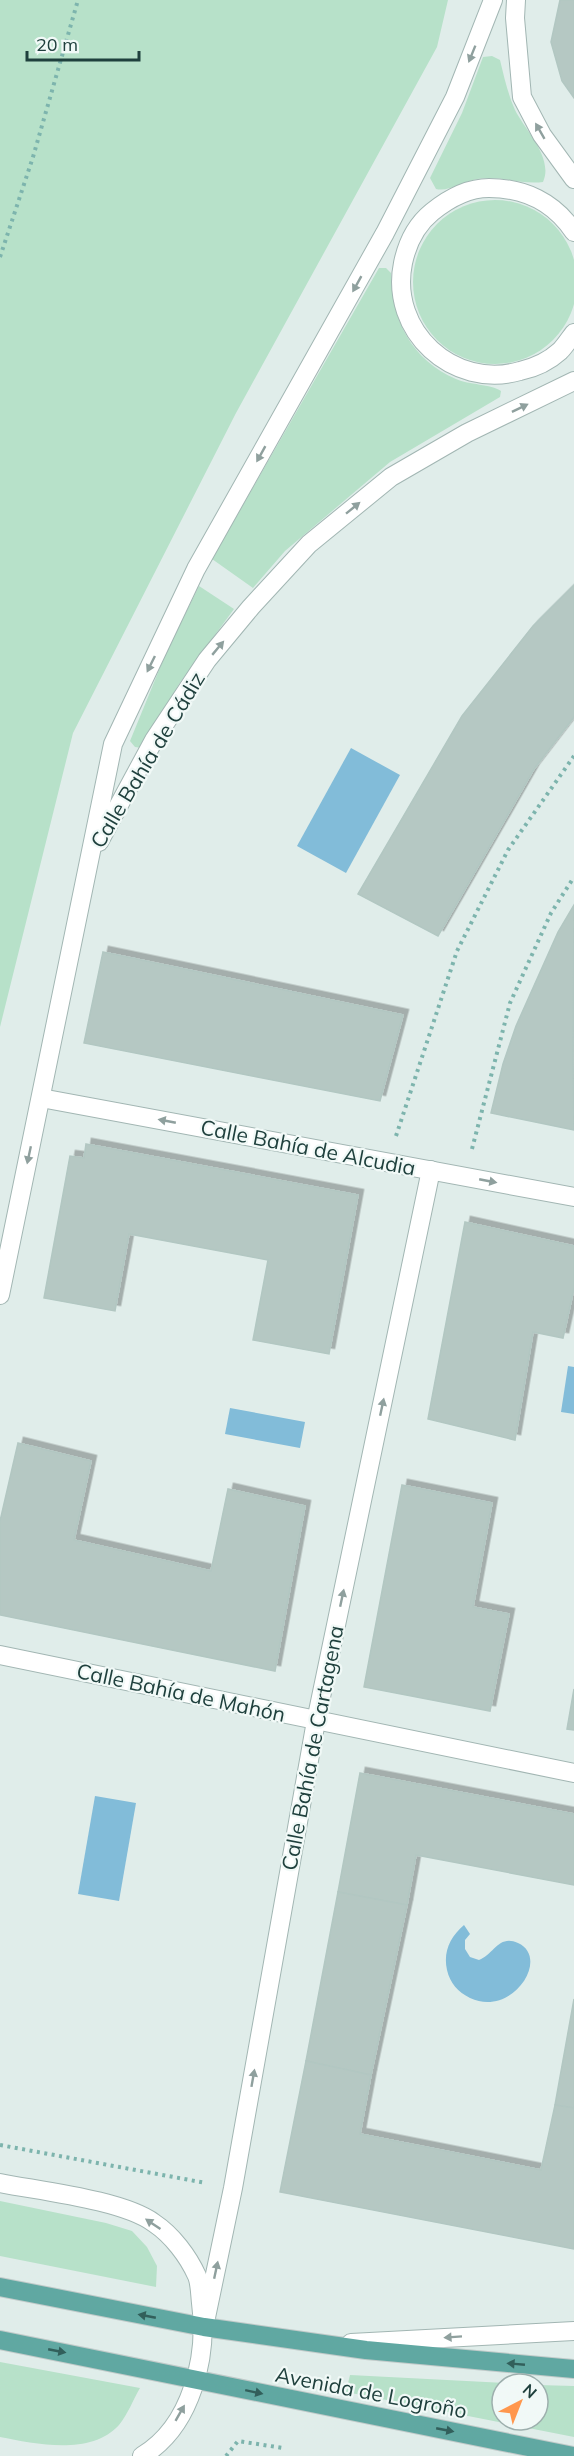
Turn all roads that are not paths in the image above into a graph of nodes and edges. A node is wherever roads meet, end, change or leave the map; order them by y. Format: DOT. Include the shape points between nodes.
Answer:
graph roads {
  1 [pos="494,0"];
  2 [pos="516,0"];
  3 [pos="574,179"];
  4 [pos="571,220"];
  5 [pos="385,233"];
  6 [pos="407,246"];
  7 [pos="574,333"];
  8 [pos="536,367"];
  9 [pos="574,381"];
  10 [pos="546,395"];
  11 [pos="90,859"];
  12 [pos="41,1098"];
  13 [pos="431,1170"];
  14 [pos="574,1197"];
  15 [pos="0,1295"];
  16 [pos="0,1655"];
  17 [pos="316,1721"];
  18 [pos="574,1773"];
  19 [pos="0,2183"];
  20 [pos="0,2287"];
  21 [pos="204,2327"];
  22 [pos="574,2331"];
  23 [pos="0,2340"];
  24 [pos="327,2345"];
  25 [pos="574,2369"];
  26 [pos="196,2380"];
  27 [pos="142,2456"];
  28 [pos="573,2456"];
  1 -- 5 [label="street, Calle Bahía de Cádiz, one-way" via="455,97"];
  3 -- 2 [label="street, one-way" via="542,135 522,97"];
  4 -- 6 [label="street" via="541,199 510,188 478,188 448,199 424,219"];
  5 -- 6 [label="street"];
  5 -- 11 [label="street, Calle Bahía de Cádiz, one-way" via="196,569 113,744"];
  6 -- 8 [label="street" via="400,278 405,310 420,338 442,360 473,373 504,376"];
  7 -- 8 [label="street" via="560,351"];
  8 -- 10 [label="street"];
  9 -- 10 [label="street, Calle Bahía de Cádiz"];
  11 -- 10 [label="street, Calle Bahía de Cádiz, one-way" via="154,740 207,660 309,544 391,477 467,433"];
  11 -- 12 [label="street, Calle Bahía de Cádiz"];
  13 -- 12 [label="street, Calle Bahía de Alcudia, one-way"];
  12 -- 15 [label="street, Calle Bahía de Cádiz, one-way"];
  13 -- 14 [label="street, Calle Bahía de Alcudia, one-way"];
  17 -- 13 [label="street, Calle Bahía de Cartagena, one-way"];
  16 -- 17 [label="street, Calle Bahía de Mahón"];
  17 -- 18 [label="street, Calle Bahía de Mahón"];
  21 -- 17 [label="street, Calle Bahía de Cartagena, one-way" via="233,2188"];
  21 -- 19 [label="street, one-way" via="198,2278 183,2252 154,2222 114,2205"];
  21 -- 20 [label="main road, Avenida de Logroño, one-way"];
  21 -- 24 [label="main road, Avenida de Logroño"];
  21 -- 26 [label="street"];
  22 -- 24 [label="street, Avenida de Logroño, one-way"];
  23 -- 26 [label="main road, Avenida de Logroño, one-way"];
  25 -- 24 [label="main road, Avenida de Logroño, one-way"];
  27 -- 26 [label="street, one-way" via="154,2449 180,2416"];
  26 -- 28 [label="main road, Avenida de Logroño, one-way"];
}
